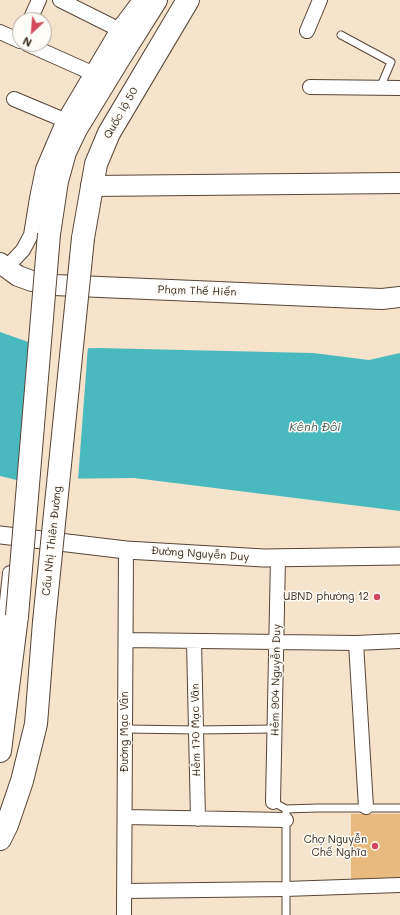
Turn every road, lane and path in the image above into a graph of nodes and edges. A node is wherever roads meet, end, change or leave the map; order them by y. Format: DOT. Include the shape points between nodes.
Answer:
graph roads {
  1 [pos="39,0"];
  2 [pos="60,0"];
  3 [pos="140,0"];
  4 [pos="156,0"];
  5 [pos="188,0"];
  6 [pos="320,0"];
  7 [pos="34,12"];
  8 [pos="118,28"];
  9 [pos="307,31"];
  10 [pos="0,32"];
  11 [pos="341,35"];
  12 [pos="12,37"];
  13 [pos="45,52"];
  14 [pos="92,73"];
  15 [pos="310,87"];
  16 [pos="380,88"];
  17 [pos="400,88"];
  18 [pos="14,99"];
  19 [pos="64,120"];
  20 [pos="400,183"];
  21 [pos="91,186"];
  22 [pos="82,238"];
  23 [pos="3,266"];
  24 [pos="400,297"];
  25 [pos="7,536"];
  26 [pos="126,550"];
  27 [pos="400,556"];
  28 [pos="278,558"];
  29 [pos="2,635"];
  30 [pos="126,640"];
  31 [pos="276,641"];
  32 [pos="400,641"];
  33 [pos="194,642"];
  34 [pos="356,642"];
  35 [pos="0,669"];
  36 [pos="125,728"];
  37 [pos="275,729"];
  38 [pos="196,730"];
  39 [pos="0,750"];
  40 [pos="273,802"];
  41 [pos="366,808"];
  42 [pos="400,808"];
  43 [pos="286,815"];
  44 [pos="125,817"];
  45 [pos="198,819"];
  46 [pos="0,839"];
  47 [pos="400,885"];
  48 [pos="285,889"];
  49 [pos="124,891"];
  50 [pos="124,915"];
  51 [pos="286,915"];
  1 -- 7 [label="street"];
  2 -- 8 [label="street"];
  3 -- 8 [label="street"];
  4 -- 39 [label="main road, bridge" via="76,128 65,152 57,181 49,234 18,616"];
  5 -- 21 [label="main road, Quốc lộ 50" via="108,133"];
  6 -- 9 [label="street"];
  8 -- 14 [label="street"];
  10 -- 12 [label="street"];
  11 -- 16 [label="lane" via="391,62"];
  13 -- 14 [label="street"];
  14 -- 19 [label="street"];
  15 -- 16 [label="street"];
  16 -- 17 [label="street"];
  18 -- 19 [label="street"];
  19 -- 23 [label="street" via="43,169 32,235 23,250"];
  20 -- 21 [label="main road"];
  21 -- 22 [label="main road, Quốc lộ 50"];
  22 -- 46 [label="main road, Cầu Nhị Thiên Đường, bridge" via="45,606 36,724 22,781"];
  23 -- 24 [label="main road, Phạm Thế Hiển" via="25,279 54,285 382,299"];
  25 -- 26 [label="street, Đường Nguyễn Duy"];
  25 -- 29 [label="street"];
  26 -- 28 [label="street, Đường Nguyễn Duy"];
  26 -- 30 [label="street, Đường Mạc Vân"];
  27 -- 28 [label="street, Đường Nguyễn Duy"];
  28 -- 31 [label="street, Hẻm 904 Nguyễn Duy"];
  29 -- 35 [label="street"];
  30 -- 33 [label="street"];
  30 -- 36 [label="street, Đường Mạc Vân"];
  31 -- 33 [label="street"];
  31 -- 34 [label="street"];
  31 -- 37 [label="street, Hẻm 904 Nguyễn Duy"];
  32 -- 34 [label="street"];
  33 -- 38 [label="street, Hẻm 170 Mạc Vân"];
  34 -- 41 [label="street"];
  36 -- 38 [label="lane"];
  36 -- 44 [label="street, Đường Mạc Vân"];
  37 -- 38 [label="lane"];
  37 -- 40 [label="street, Hẻm 904 Nguyễn Duy"];
  38 -- 45 [label="street, Hẻm 170 Mạc Vân"];
  40 -- 43 [label="lane"];
  41 -- 42 [label="lane"];
  41 -- 43 [label="lane"];
  43 -- 45 [label="street"];
  43 -- 48 [label="lane"];
  44 -- 45 [label="street"];
  44 -- 49 [label="street, Đường Mạc Vân"];
  47 -- 48 [label="street"];
  48 -- 49 [label="street"];
  48 -- 51 [label="lane"];
  49 -- 50 [label="street, Đường Mạc Vân"];
}
